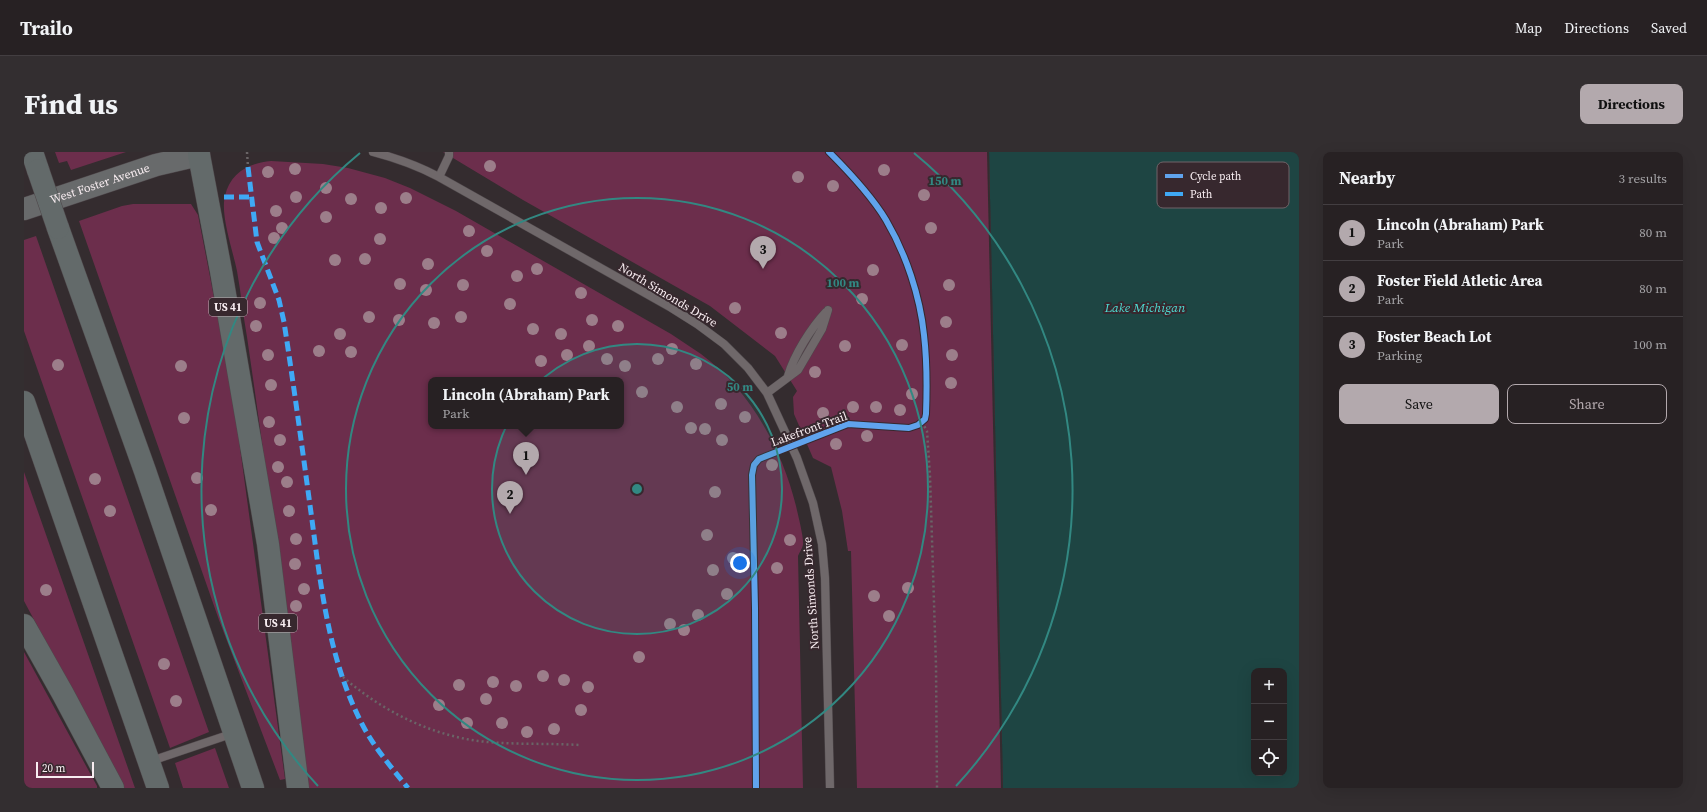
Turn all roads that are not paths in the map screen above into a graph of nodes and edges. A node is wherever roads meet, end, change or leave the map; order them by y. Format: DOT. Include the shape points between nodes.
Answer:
graph roads {
  1 [pos="373,152"];
  2 [pos="452,153"];
  3 [pos="201,154"];
  4 [pos="35,161"];
  5 [pos="439,177"];
  6 [pos="24,208"];
  7 [pos="788,376"];
  8 [pos="767,393"];
  9 [pos="24,402"];
  10 [pos="24,625"];
  11 [pos="234,733"];
  12 [pos="150,762"];
  13 [pos="113,788"];
  14 [pos="158,788"];
  15 [pos="253,788"];
  16 [pos="298,788"];
  17 [pos="830,788"];
  1 -- 5 [label="lane, North Simonds Drive" via="391,156"];
  2 -- 5 [label="lane"];
  3 -- 6 [label="main road, West Foster Avenue / US 41" via="156,165"];
  3 -- 16 [label="highway, US 41" via="268,544"];
  4 -- 11 [label="highway, bridge"];
  5 -- 8 [label="lane, North Simonds Drive" via="697,324 736,354"];
  7 -- 7 [label="lane" via="798,370 822,329 828,310 814,324"];
  7 -- 8 [label="lane"];
  8 -- 17 [label="lane, North Simonds Drive" via="797,458 813,503 822,544 826,595"];
  9 -- 12 [label="highway"];
  10 -- 13 [label="highway"];
  11 -- 12 [label="lane"];
  11 -- 15 [label="highway"];
  12 -- 14 [label="highway"];
}
